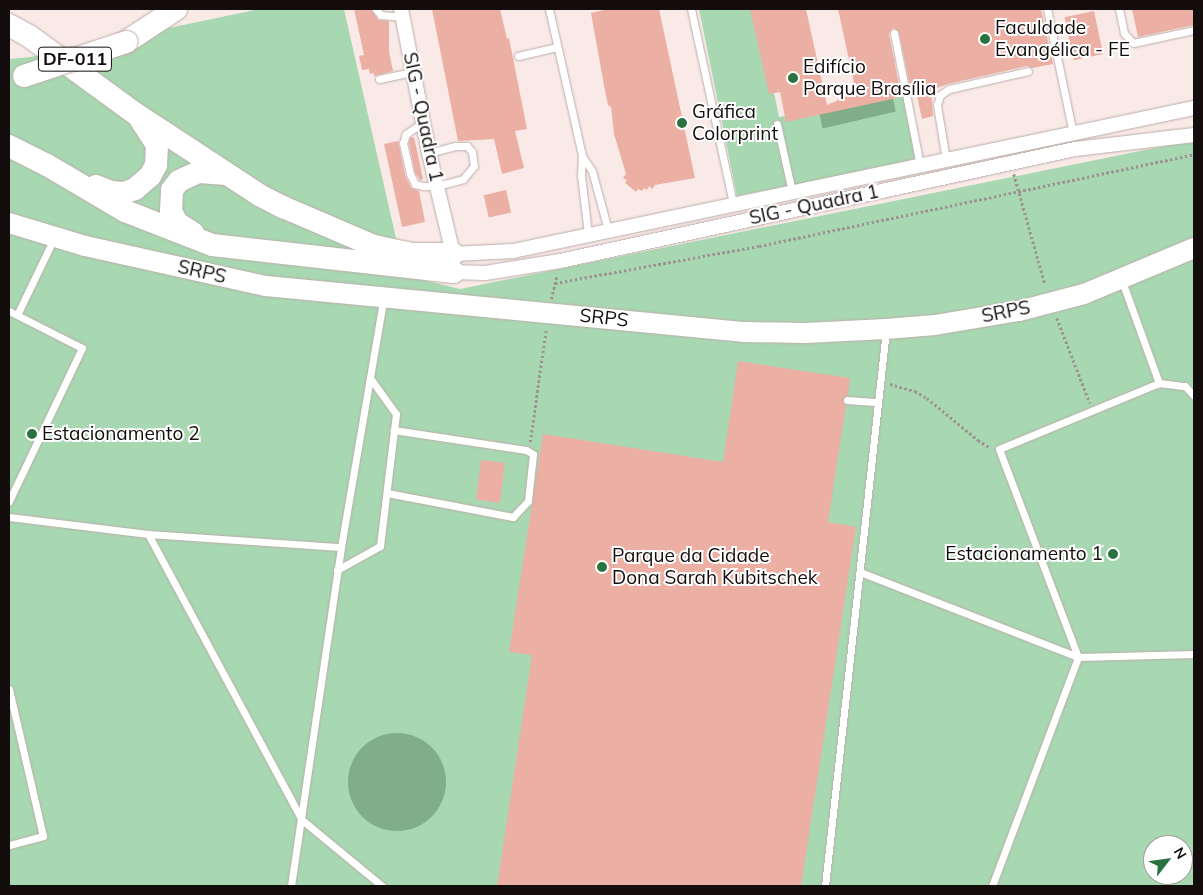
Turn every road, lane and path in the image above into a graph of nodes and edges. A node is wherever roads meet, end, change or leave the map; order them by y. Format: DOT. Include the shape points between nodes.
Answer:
graph roads {
  1 [pos="176,9"];
  2 [pos="376,9"];
  3 [pos="549,9"];
  4 [pos="691,9"];
  5 [pos="1047,9"];
  6 [pos="1118,9"];
  7 [pos="402,13"];
  8 [pos="9,25"];
  9 [pos="1194,30"];
  10 [pos="894,33"];
  11 [pos="557,47"];
  12 [pos="518,56"];
  13 [pos="1028,71"];
  14 [pos="413,72"];
  15 [pos="16,76"];
  16 [pos="379,79"];
  17 [pos="1194,108"];
  18 [pos="136,114"];
  19 [pos="423,122"];
  20 [pos="777,124"];
  21 [pos="1073,133"];
  22 [pos="1192,134"];
  23 [pos="9,146"];
  24 [pos="429,153"];
  25 [pos="1194,154"];
  26 [pos="582,156"];
  27 [pos="946,161"];
  28 [pos="1011,162"];
  29 [pos="920,165"];
  30 [pos="47,166"];
  31 [pos="228,174"];
  32 [pos="437,186"];
  33 [pos="1019,191"];
  34 [pos="792,192"];
  35 [pos="733,204"];
  36 [pos="9,223"];
  37 [pos="608,230"];
  38 [pos="588,234"];
  39 [pos="54,238"];
  40 [pos="212,245"];
  41 [pos="1194,248"];
  42 [pos="560,261"];
  43 [pos="453,263"];
  44 [pos="1121,278"];
  45 [pos="555,283"];
  46 [pos="1045,284"];
  47 [pos="384,297"];
  48 [pos="9,311"];
  49 [pos="549,312"];
  50 [pos="17,315"];
  51 [pos="1057,318"];
  52 [pos="886,329"];
  53 [pos="370,378"];
  54 [pos="881,382"];
  55 [pos="1159,383"];
  56 [pos="1194,396"];
  57 [pos="847,400"];
  58 [pos="878,402"];
  59 [pos="1093,410"];
  60 [pos="394,430"];
  61 [pos="1000,449"];
  62 [pos="529,452"];
  63 [pos="387,493"];
  64 [pos="9,501"];
  65 [pos="9,517"];
  66 [pos="148,534"];
  67 [pos="340,546"];
  68 [pos="337,570"];
  69 [pos="860,572"];
  70 [pos="1194,654"];
  71 [pos="1078,657"];
  72 [pos="9,689"];
  73 [pos="302,820"];
  74 [pos="9,844"];
  75 [pos="291,886"];
  76 [pos="382,886"];
  77 [pos="825,886"];
  78 [pos="992,886"];
  1 -- 15 [label="main road, DF-011, bridge" via="126,42"];
  2 -- 7 [label="lane" via="382,15"];
  3 -- 11 [label="lane"];
  4 -- 35 [label="lane"];
  5 -- 21 [label="lane"];
  6 -- 9 [label="lane" via="1124,33 1133,43"];
  7 -- 14 [label="street, SIG - Quadra 1"];
  8 -- 18 [label="main road"];
  10 -- 29 [label="lane"];
  11 -- 12 [label="lane"];
  11 -- 26 [label="lane"];
  13 -- 27 [label="lane" via="949,89 940,95 937,105"];
  14 -- 16 [label="lane"];
  14 -- 19 [label="street, SIG - Quadra 1"];
  17 -- 21 [label="street, SIG - Quadra 1"];
  18 -- 30 [label="main road" via="155,138 158,155 150,176 135,189 124,193 110,192"];
  18 -- 31 [label="main road"];
  19 -- 24 [label="street, SIG - Quadra 1"];
  19 -- 32 [label="lane" via="406,134 403,143 415,184"];
  20 -- 34 [label="lane"];
  21 -- 27 [label="street, SIG - Quadra 1"];
  22 -- 28 [label="street, SIG - Quadra 1" via="1075,149"];
  23 -- 30 [label="main road"];
  24 -- 32 [label="street, SIG - Quadra 1"];
  24 -- 32 [label="lane" via="462,145 472,152 474,160 474,166 463,179"];
  25 -- 33 [label="path"];
  26 -- 37 [label="lane" via="592,171"];
  26 -- 38 [label="lane" via="581,176"];
  27 -- 29 [label="street, SIG - Quadra 1"];
  28 -- 33 [label="path"];
  28 -- 42 [label="street, SIG - Quadra 1"];
  29 -- 34 [label="street, SIG - Quadra 1"];
  30 -- 40 [label="main road" via="125,211"];
  31 -- 40 [label="main road" via="198,172 179,180 172,190 171,211 177,223"];
  31 -- 43 [label="main road" via="283,207 374,246"];
  32 -- 43 [label="street, SIG - Quadra 1"];
  33 -- 45 [label="path" via="759,246"];
  33 -- 46 [label="path"];
  34 -- 35 [label="street, SIG - Quadra 1"];
  35 -- 37 [label="street, SIG - Quadra 1"];
  36 -- 39 [label="main road, SRPS"];
  37 -- 38 [label="street, SIG - Quadra 1"];
  38 -- 43 [label="street, SIG - Quadra 1"];
  39 -- 47 [label="main road, SRPS" via="266,286"];
  39 -- 50 [label="lane"];
  40 -- 43 [label="main road"];
  41 -- 44 [label="main road, SRPS"];
  42 -- 43 [label="street, SIG - Quadra 1" via="485,273"];
  42 -- 45 [label="path"];
  44 -- 52 [label="main road, SRPS" via="1084,294 1018,311 935,325"];
  44 -- 55 [label="lane"];
  45 -- 49 [label="path"];
  47 -- 49 [label="main road, SRPS"];
  47 -- 53 [label="lane"];
  48 -- 50 [label="lane"];
  49 -- 52 [label="main road, SRPS" via="745,332"];
  49 -- 62 [label="path"];
  50 -- 64 [label="lane" via="82,348"];
  51 -- 59 [label="path"];
  52 -- 54 [label="lane"];
  53 -- 60 [label="lane" via="396,414"];
  53 -- 67 [label="lane"];
  54 -- 58 [label="lane"];
  54 -- 61 [label="path" via="915,391 987,446"];
  55 -- 56 [label="lane" via="1185,386"];
  55 -- 59 [label="lane"];
  57 -- 58 [label="lane"];
  58 -- 69 [label="lane"];
  59 -- 61 [label="lane"];
  60 -- 62 [label="lane"];
  60 -- 63 [label="lane"];
  61 -- 71 [label="lane"];
  62 -- 63 [label="lane" via="533,454 528,501 513,518"];
  63 -- 68 [label="lane" via="380,546"];
  65 -- 66 [label="lane"];
  66 -- 67 [label="lane"];
  66 -- 73 [label="lane"];
  67 -- 68 [label="lane"];
  68 -- 73 [label="lane"];
  69 -- 71 [label="lane"];
  69 -- 77 [label="lane"];
  70 -- 71 [label="lane"];
  71 -- 78 [label="lane"];
  72 -- 74 [label="lane" via="43,836"];
  73 -- 75 [label="lane"];
  73 -- 76 [label="lane"];
}
